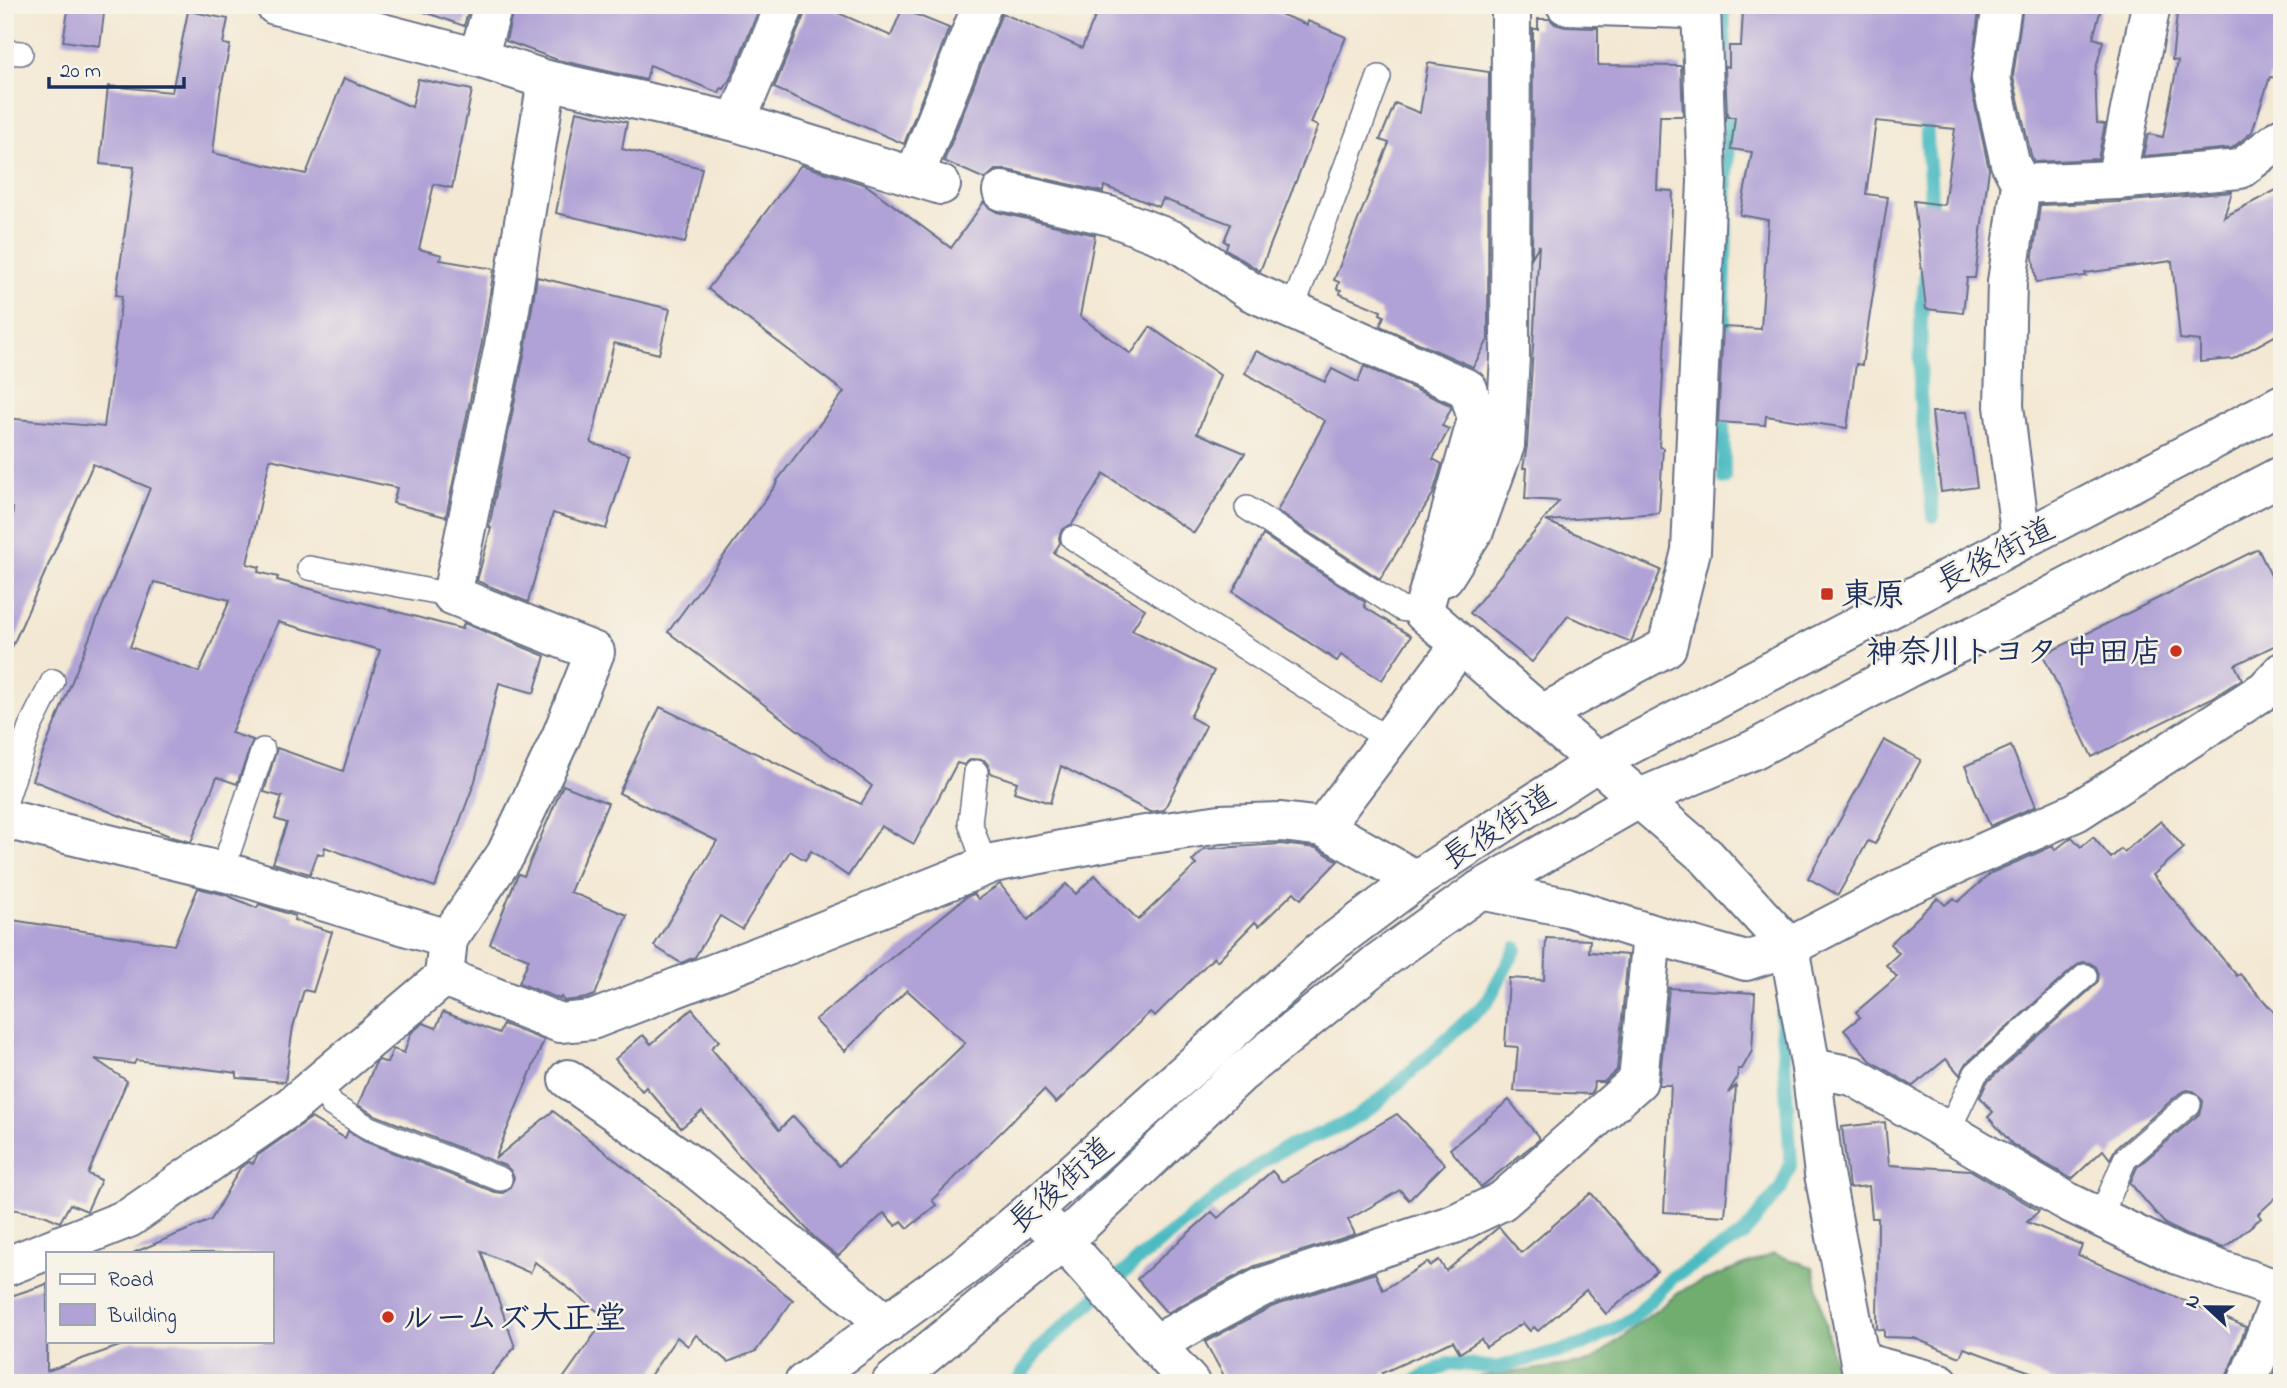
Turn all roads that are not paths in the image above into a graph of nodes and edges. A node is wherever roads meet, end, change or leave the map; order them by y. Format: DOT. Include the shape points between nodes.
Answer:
graph roads {
  1 [pos="275,5"];
  2 [pos="493,5"];
  3 [pos="785,5"];
  4 [pos="982,5"];
  5 [pos="1511,5"];
  6 [pos="1566,5"];
  7 [pos="1701,5"];
  8 [pos="2002,5"];
  9 [pos="2151,5"];
  10 [pos="478,58"];
  11 [pos="1379,77"];
  12 [pos="547,80"];
  13 [pos="736,122"];
  14 [pos="2282,136"];
  15 [pos="2116,180"];
  16 [pos="2021,184"];
  17 [pos="1002,191"];
  18 [pos="1292,310"];
  19 [pos="2282,404"];
  20 [pos="2282,474"];
  21 [pos="1247,508"];
  22 [pos="1073,538"];
  23 [pos="2021,540"];
  24 [pos="309,568"];
  25 [pos="452,595"];
  26 [pos="1423,612"];
  27 [pos="1461,644"];
  28 [pos="2282,672"];
  29 [pos="53,681"];
  30 [pos="1542,714"];
  31 [pos="1389,740"];
  32 [pos="263,750"];
  33 [pos="1597,762"];
  34 [pos="976,772"];
  35 [pos="1640,798"];
  36 [pos="5,804"];
  37 [pos="5,819"];
  38 [pos="1323,827"];
  39 [pos="985,866"];
  40 [pos="222,872"];
  41 [pos="1416,880"];
  42 [pos="1480,890"];
  43 [pos="1652,934"];
  44 [pos="448,939"];
  45 [pos="1789,947"];
  46 [pos="2085,976"];
  47 [pos="444,978"];
  48 [pos="1811,1068"];
  49 [pos="568,1079"];
  50 [pos="319,1082"];
  51 [pos="2189,1104"];
  52 [pos="1948,1131"];
  53 [pos="500,1179"];
  54 [pos="1032,1210"];
  55 [pos="2100,1218"];
  56 [pos="1075,1254"];
  57 [pos="5,1267"];
  58 [pos="2282,1292"];
  59 [pos="887,1324"];
  60 [pos="1156,1344"];
  61 [pos="1863,1372"];
  62 [pos="804,1383"];
  63 [pos="891,1383"];
  64 [pos="1190,1383"];
  65 [pos="1940,1383"];
  66 [pos="2247,1383"];
  1 -- 10 [label="street"];
  2 -- 10 [label="street"];
  3 -- 13 [label="street"];
  4 -- 13 [label="street" via="927,181"];
  5 -- 26 [label="street" via="1510,357 1505,445 1475,528"];
  6 -- 7 [label="street" via="1687,9"];
  7 -- 30 [label="street" via="1707,181 1691,551 1667,647"];
  8 -- 16 [label="street" via="1991,78 2010,163"];
  9 -- 15 [label="street"];
  10 -- 12 [label="street"];
  11 -- 18 [label="lane"];
  12 -- 13 [label="street"];
  12 -- 25 [label="street" via="504,346"];
  14 -- 15 [label="street" via="2240,169"];
  15 -- 16 [label="street"];
  16 -- 23 [label="street" via="2007,282 2004,406"];
  17 -- 18 [label="street" via="1110,216 1175,241 1250,291"];
  18 -- 26 [label="street" via="1468,390 1478,418"];
  19 -- 23 [label="street, 長後街道"];
  20 -- 35 [label="street, 長後街道" via="1753,750"];
  21 -- 26 [label="lane" via="1401,609"];
  22 -- 31 [label="lane"];
  23 -- 33 [label="street, 長後街道"];
  24 -- 25 [label="lane"];
  25 -- 44 [label="street" via="595,652 506,854"];
  26 -- 27 [label="street"];
  27 -- 30 [label="street"];
  27 -- 31 [label="street"];
  28 -- 45 [label="street" via="2265,690 2076,812 1900,888"];
  29 -- 36 [label="lane" via="30,727"];
  30 -- 33 [label="street"];
  31 -- 38 [label="street"];
  32 -- 40 [label="lane"];
  33 -- 35 [label="street"];
  33 -- 41 [label="street, 長後街道"];
  34 -- 39 [label="lane" via="971,822"];
  35 -- 42 [label="street, 長後街道"];
  35 -- 45 [label="street" via="1707,857"];
  37 -- 40 [label="street"];
  38 -- 39 [label="street" via="1281,822 1220,824"];
  38 -- 41 [label="street"];
  39 -- 47 [label="street" via="592,1020 560,1023"];
  40 -- 44 [label="street"];
  41 -- 54 [label="street, 長後街道" via="1321,951"];
  42 -- 43 [label="street" via="1567,906"];
  42 -- 56 [label="street, 長後街道" via="1380,961 1240,1074"];
  43 -- 45 [label="street" via="1746,961"];
  43 -- 60 [label="street" via="1638,1082 1502,1201 1454,1224 1262,1287"];
  44 -- 47 [label="street"];
  45 -- 48 [label="street"];
  46 -- 52 [label="lane" via="1976,1073"];
  47 -- 50 [label="street"];
  48 -- 52 [label="street" via="1853,1076"];
  48 -- 61 [label="street" via="1824,1174"];
  49 -- 59 [label="street" via="695,1168"];
  50 -- 53 [label="lane" via="332,1105 369,1128"];
  50 -- 57 [label="street" via="128,1219"];
  51 -- 55 [label="lane" via="2125,1159"];
  52 -- 55 [label="street"];
  54 -- 56 [label="street"];
  54 -- 59 [label="street, 長後街道"];
  55 -- 58 [label="street" via="2178,1255"];
  56 -- 60 [label="street"];
  56 -- 63 [label="street, 長後街道"];
  58 -- 66 [label="street"];
  59 -- 62 [label="street, 長後街道"];
  60 -- 64 [label="street"];
  61 -- 65 [label="street"];
}
